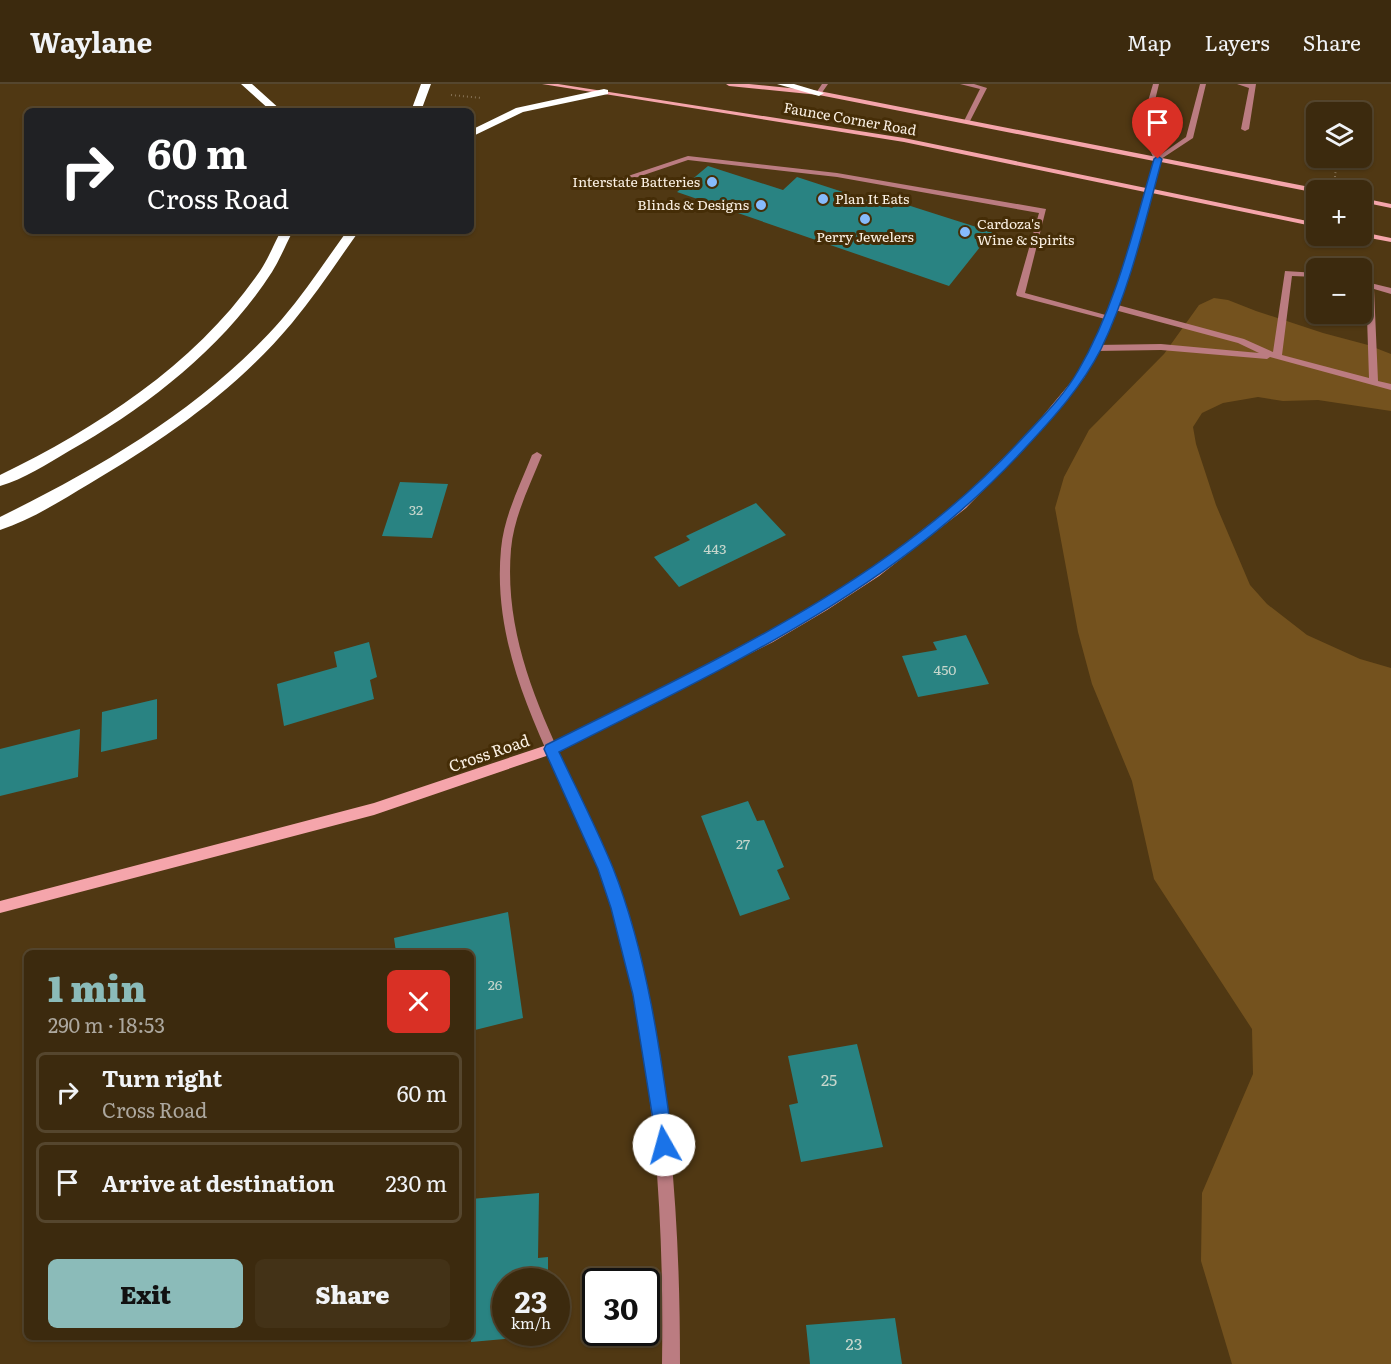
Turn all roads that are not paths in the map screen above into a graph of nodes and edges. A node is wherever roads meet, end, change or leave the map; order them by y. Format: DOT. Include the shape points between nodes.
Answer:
graph roads {
  1 [pos="246,84"];
  2 [pos="426,84"];
  3 [pos="545,84"];
  4 [pos="729,84"];
  5 [pos="782,84"];
  6 [pos="963,84"];
  7 [pos="1156,84"];
  8 [pos="1203,84"];
  9 [pos="1240,84"];
  10 [pos="1253,85"];
  11 [pos="822,89"];
  12 [pos="604,92"];
  13 [pos="274,108"];
  14 [pos="417,108"];
  15 [pos="967,121"];
  16 [pos="1245,129"];
  17 [pos="474,133"];
  18 [pos="1158,159"];
  19 [pos="626,178"];
  20 [pos="1149,189"];
  21 [pos="1306,189"];
  22 [pos="1372,202"];
  23 [pos="1391,206"];
  24 [pos="1306,223"];
  25 [pos="286,234"];
  26 [pos="351,234"];
  27 [pos="1372,236"];
  28 [pos="1391,240"];
  29 [pos="1306,274"];
  30 [pos="1372,286"];
  31 [pos="1391,291"];
  32 [pos="1114,307"];
  33 [pos="1109,317"];
  34 [pos="1369,324"];
  35 [pos="1096,348"];
  36 [pos="1277,357"];
  37 [pos="1374,383"];
  38 [pos="1391,387"];
  39 [pos="537,455"];
  40 [pos="0,481"];
  41 [pos="0,524"];
  42 [pos="551,749"];
  43 [pos="0,907"];
  44 [pos="671,1364"];
  1 -- 13 [label="highway"];
  2 -- 14 [label="highway"];
  3 -- 12 [label="main road, Faunce Corner Road"];
  4 -- 11 [label="main road, Faunce Corner Road"];
  5 -- 11 [label="highway"];
  6 -- 15 [label="street" via="984,88"];
  7 -- 18 [label="street" via="1143,129"];
  8 -- 18 [label="street" via="1190,138"];
  9 -- 10 [label="street"];
  10 -- 16 [label="street"];
  11 -- 15 [label="main road, Faunce Corner Road"];
  12 -- 17 [label="highway" via="520,110"];
  12 -- 20 [label="main road, Faunce Corner Road" via="850,130"];
  15 -- 18 [label="main road, Faunce Corner Road"];
  18 -- 20 [label="main road, Cross Road"];
  18 -- 21 [label="main road, Faunce Corner Road"];
  19 -- 33 [label="street" via="688,158 837,176 1043,211 1020,294"];
  20 -- 24 [label="main road, Faunce Corner Road"];
  20 -- 32 [label="main road, Cross Road"];
  22 -- 23 [label="main road"];
  25 -- 40 [label="highway" via="257,284 217,333 191,357 85,434"];
  26 -- 41 [label="highway" via="277,332 219,388 130,453"];
  27 -- 28 [label="main road"];
  29 -- 36 [label="street" via="1288,273"];
  30 -- 31 [label="street"];
  32 -- 33 [label="main road, Cross Road"];
  32 -- 36 [label="street" via="1241,341"];
  33 -- 35 [label="main road, Cross Road"];
  34 -- 37 [label="street"];
  35 -- 36 [label="street" via="1161,347"];
  35 -- 42 [label="main road, Cross Road" via="1057,407 998,471 962,505 875,573 770,639"];
  36 -- 37 [label="street"];
  37 -- 38 [label="street"];
  39 -- 42 [label="street" via="514,514 504,578 512,645"];
  42 -- 43 [label="main road, Cross Road" via="374,809"];
  42 -- 44 [label="street" via="606,869 641,995 656,1077 666,1168 672,1268"];
}
